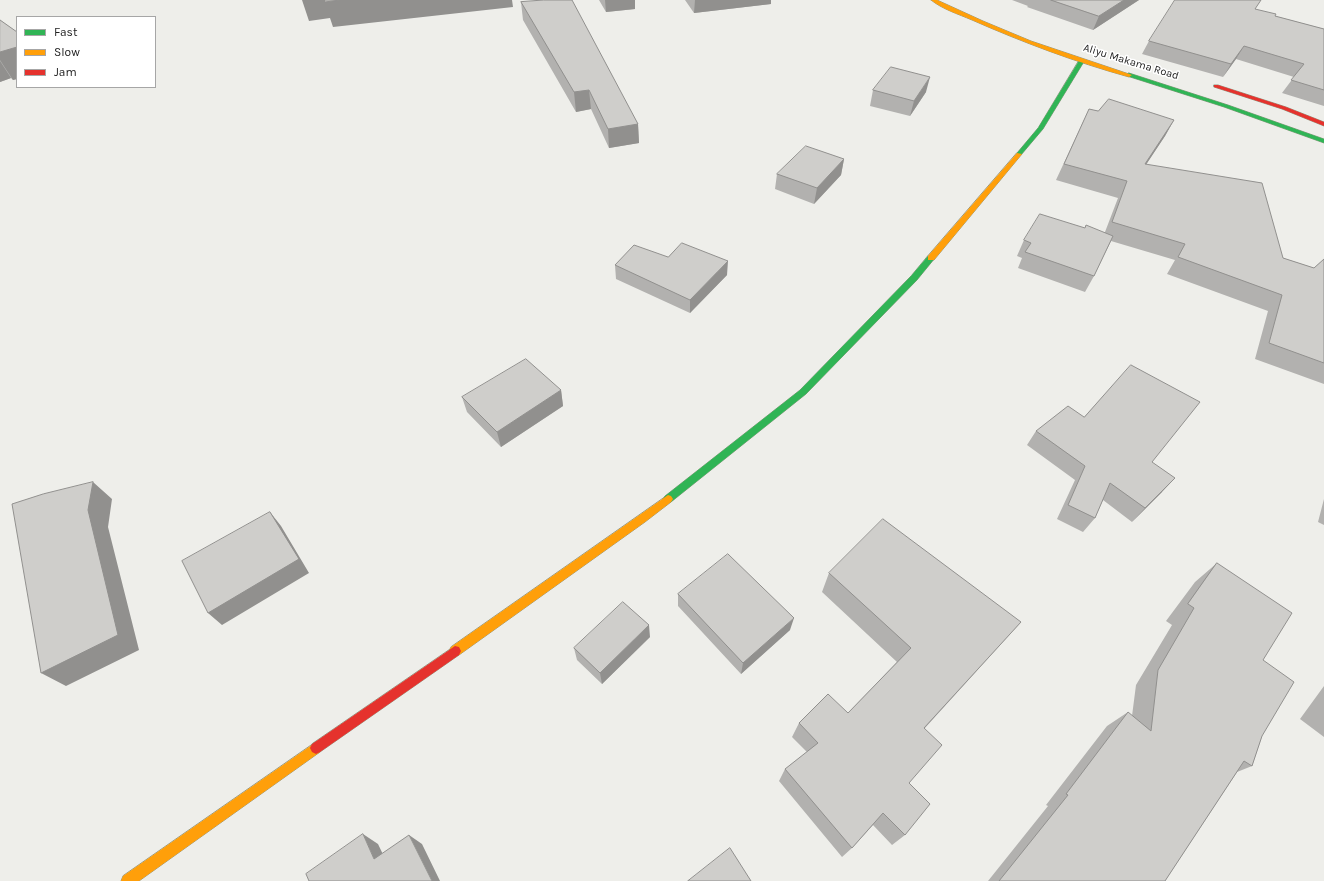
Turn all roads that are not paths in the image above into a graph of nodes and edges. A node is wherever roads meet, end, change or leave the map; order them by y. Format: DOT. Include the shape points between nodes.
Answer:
graph roads {
  1 [pos="933,0"];
  2 [pos="1082,60"];
  3 [pos="1206,83"];
  4 [pos="1324,124"];
  5 [pos="1324,141"];
  6 [pos="128,881"];
  1 -- 2 [label="street, Aliyu Makama Road" via="960,14"];
  2 -- 5 [label="street, Aliyu Makama Road" via="1174,88"];
  2 -- 6 [label="street" via="1040,129 914,278 803,392 642,519"];
  3 -- 4 [label="street"];
}
